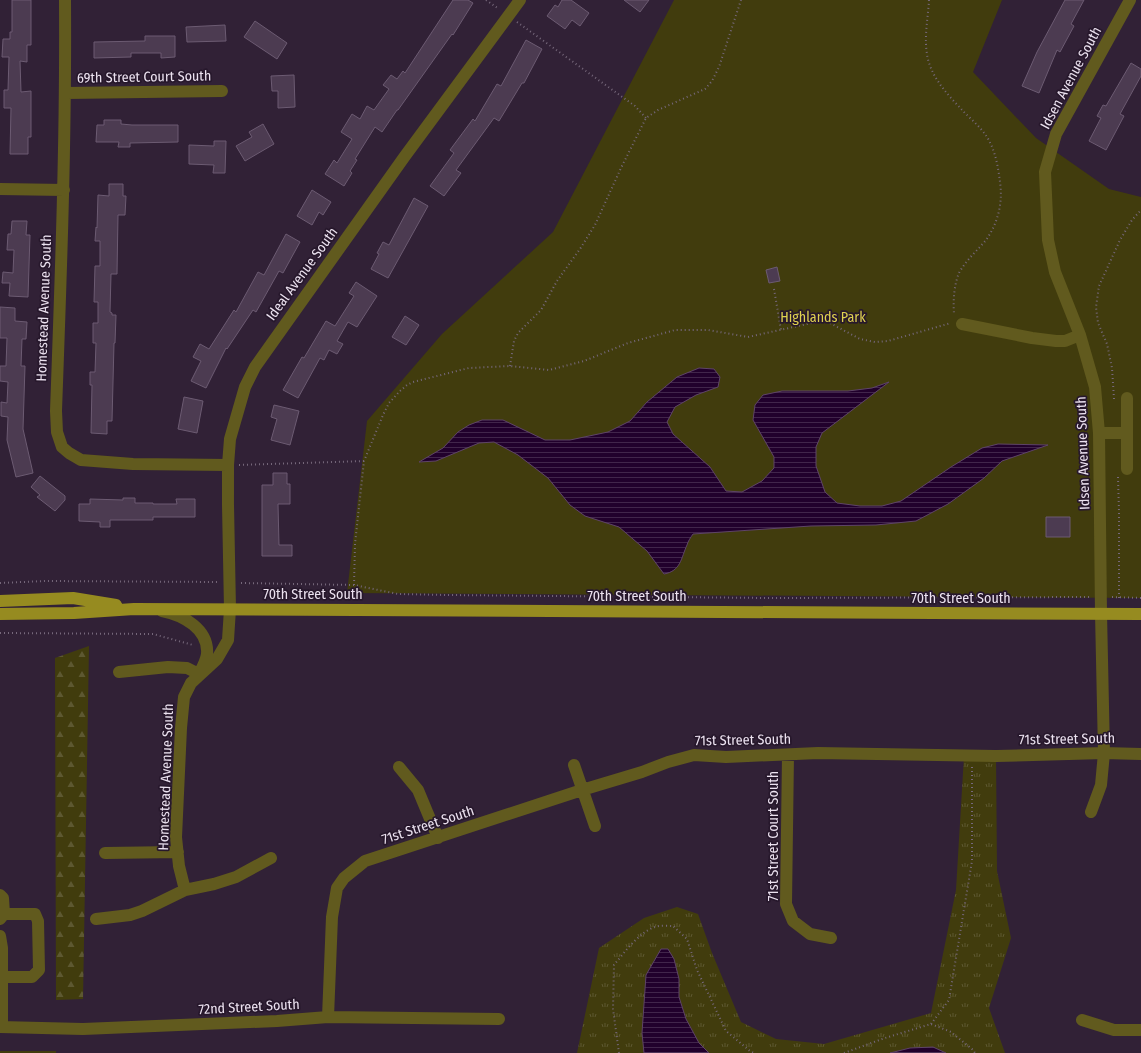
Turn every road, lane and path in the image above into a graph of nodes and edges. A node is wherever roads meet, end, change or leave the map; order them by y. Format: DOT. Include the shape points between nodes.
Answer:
graph roads {
  1 [pos="65,0"];
  2 [pos="486,0"];
  3 [pos="520,0"];
  4 [pos="741,0"];
  5 [pos="929,0"];
  6 [pos="1130,0"];
  7 [pos="509,16"];
  8 [pos="222,91"];
  9 [pos="66,93"];
  10 [pos="646,118"];
  11 [pos="0,189"];
  12 [pos="64,190"];
  13 [pos="1141,210"];
  14 [pos="774,289"];
  15 [pos="958,324"];
  16 [pos="781,330"];
  17 [pos="1080,335"];
  18 [pos="510,366"];
  19 [pos="1127,398"];
  20 [pos="1114,406"];
  21 [pos="1100,433"];
  22 [pos="1127,433"];
  23 [pos="364,461"];
  24 [pos="228,466"];
  25 [pos="1122,471"];
  26 [pos="230,582"];
  27 [pos="0,583"];
  28 [pos="354,585"];
  29 [pos="1101,597"];
  30 [pos="1119,598"];
  31 [pos="1141,598"];
  32 [pos="0,601"];
  33 [pos="134,609"];
  34 [pos="151,609"];
  35 [pos="230,609"];
  36 [pos="1101,613"];
  37 [pos="0,614"];
  38 [pos="1141,614"];
  39 [pos="0,633"];
  40 [pos="206,646"];
  41 [pos="119,672"];
  42 [pos="199,674"];
  43 [pos="1104,752"];
  44 [pos="1141,754"];
  45 [pos="788,755"];
  46 [pos="972,756"];
  47 [pos="574,765"];
  48 [pos="399,767"];
  49 [pos="582,790"];
  50 [pos="1091,812"];
  51 [pos="595,826"];
  52 [pos="438,838"];
  53 [pos="178,852"];
  54 [pos="105,853"];
  55 [pos="271,858"];
  56 [pos="185,890"];
  57 [pos="0,895"];
  58 [pos="2,917"];
  59 [pos="96,919"];
  60 [pos="0,936"];
  61 [pos="832,938"];
  62 [pos="2,977"];
  63 [pos="328,1017"];
  64 [pos="499,1019"];
  65 [pos="1082,1020"];
  66 [pos="932,1024"];
  67 [pos="1,1027"];
  68 [pos="1141,1030"];
  69 [pos="619,1053"];
  70 [pos="754,1053"];
  71 [pos="844,1053"];
  72 [pos="975,1053"];
  1 -- 9 [label="street, Homestead Avenue South"];
  2 -- 7 [label="path"];
  3 -- 7 [label="street, Ideal Avenue South"];
  4 -- 10 [label="path" via="720,67 712,81 705,89"];
  5 -- 15 [label="path" via="926,38 927,55 932,71 939,83 985,133 992,146 1001,184 1000,213 986,240 971,255 960,272 954,298"];
  6 -- 17 [label="street, Idsen Avenue South" via="1056,134 1045,172 1048,240 1055,272"];
  7 -- 10 [label="path" via="635,106"];
  7 -- 24 [label="street, Ideal Avenue South" via="405,156 255,367 238,410 230,440"];
  8 -- 9 [label="street, 69th Street Court South"];
  9 -- 12 [label="street, Homestead Avenue South"];
  10 -- 18 [label="path" via="595,225 557,281 541,310 514,341"];
  11 -- 12 [label="street"];
  12 -- 24 [label="street, Homestead Avenue South" via="56,411 57,432 62,447 81,460"];
  13 -- 20 [label="path" via="1120,240 1099,286 1096,307 1098,323 1107,344 1112,368"];
  14 -- 16 [label="path"];
  15 -- 16 [label="path" via="951,323 888,341 875,342 860,339 828,322"];
  15 -- 17 [label="street" via="1056,341 1065,341"];
  16 -- 18 [label="path" via="748,336 708,330 675,330 628,343 584,361 549,370"];
  17 -- 21 [label="street, Idsen Avenue South" via="1095,387"];
  18 -- 23 [label="path" via="468,368 407,385 389,403"];
  19 -- 22 [label="street"];
  21 -- 22 [label="street"];
  21 -- 29 [label="street, Idsen Avenue South"];
  22 -- 25 [label="street"];
  23 -- 24 [label="path"];
  23 -- 28 [label="path" via="355,544"];
  24 -- 26 [label="street, Ideal Avenue South"];
  25 -- 30 [label="path" via="1119,512"];
  26 -- 27 [label="path"];
  26 -- 28 [label="path"];
  26 -- 35 [label="street, Ideal Avenue South"];
  28 -- 29 [label="path" via="398,594 446,595 769,598"];
  29 -- 30 [label="path"];
  29 -- 36 [label="street, Idsen Avenue South"];
  30 -- 31 [label="path"];
  32 -- 33 [label="main road, 70th Street South" via="73,598"];
  33 -- 34 [label="main road, 70th Street South"];
  33 -- 37 [label="main road, 70th Street South"];
  34 -- 35 [label="main road, 70th Street South"];
  34 -- 40 [label="street" via="173,613 194,625 206,640"];
  35 -- 36 [label="main road, 70th Street South"];
  35 -- 42 [label="street, Homestead Avenue South" via="228,640 217,659"];
  36 -- 38 [label="main road, 70th Street South"];
  36 -- 43 [label="street, Idsen Avenue South"];
  39 -- 40 [label="path" via="153,634 195,646"];
  40 -- 42 [label="street" via="207,655"];
  41 -- 42 [label="street" via="168,667 187,668"];
  42 -- 53 [label="street, Homestead Avenue South" via="184,697 176,837"];
  43 -- 44 [label="street, 71st Street South"];
  43 -- 46 [label="street, 71st Street South"];
  43 -- 50 [label="street, Idsen Avenue South" via="1101,785"];
  45 -- 46 [label="street, 71st Street South" via="818,753"];
  45 -- 49 [label="street, 71st Street South" via="694,755"];
  45 -- 61 [label="street, 71st Street Court South" via="786,904 792,921 810,934"];
  46 -- 66 [label="path" via="972,861 949,1000"];
  47 -- 49 [label="street"];
  48 -- 52 [label="street" via="418,790"];
  49 -- 51 [label="street"];
  49 -- 52 [label="street, 71st Street South"];
  52 -- 63 [label="street, 71st Street South" via="365,861 344,878 337,888 332,917"];
  53 -- 54 [label="street"];
  53 -- 56 [label="street, Homestead Avenue South"];
  55 -- 56 [label="street" via="236,877"];
  56 -- 59 [label="street" via="130,915"];
  57 -- 58 [label="street" via="3,898"];
  58 -- 62 [label="street" via="35,914 38,921 39,970 32,977"];
  60 -- 62 [label="street"];
  62 -- 67 [label="street"];
  63 -- 64 [label="street, 72nd Street South"];
  63 -- 67 [label="street, 72nd Street South" via="83,1029"];
  65 -- 68 [label="street" via="1114,1030"];
  66 -- 71 [label="path"];
  66 -- 72 [label="path" via="951,1032"];
  69 -- 70 [label="path" via="613,1009 614,965 635,940 646,932 654,927 673,926 687,940 697,970 726,1031"];
}
